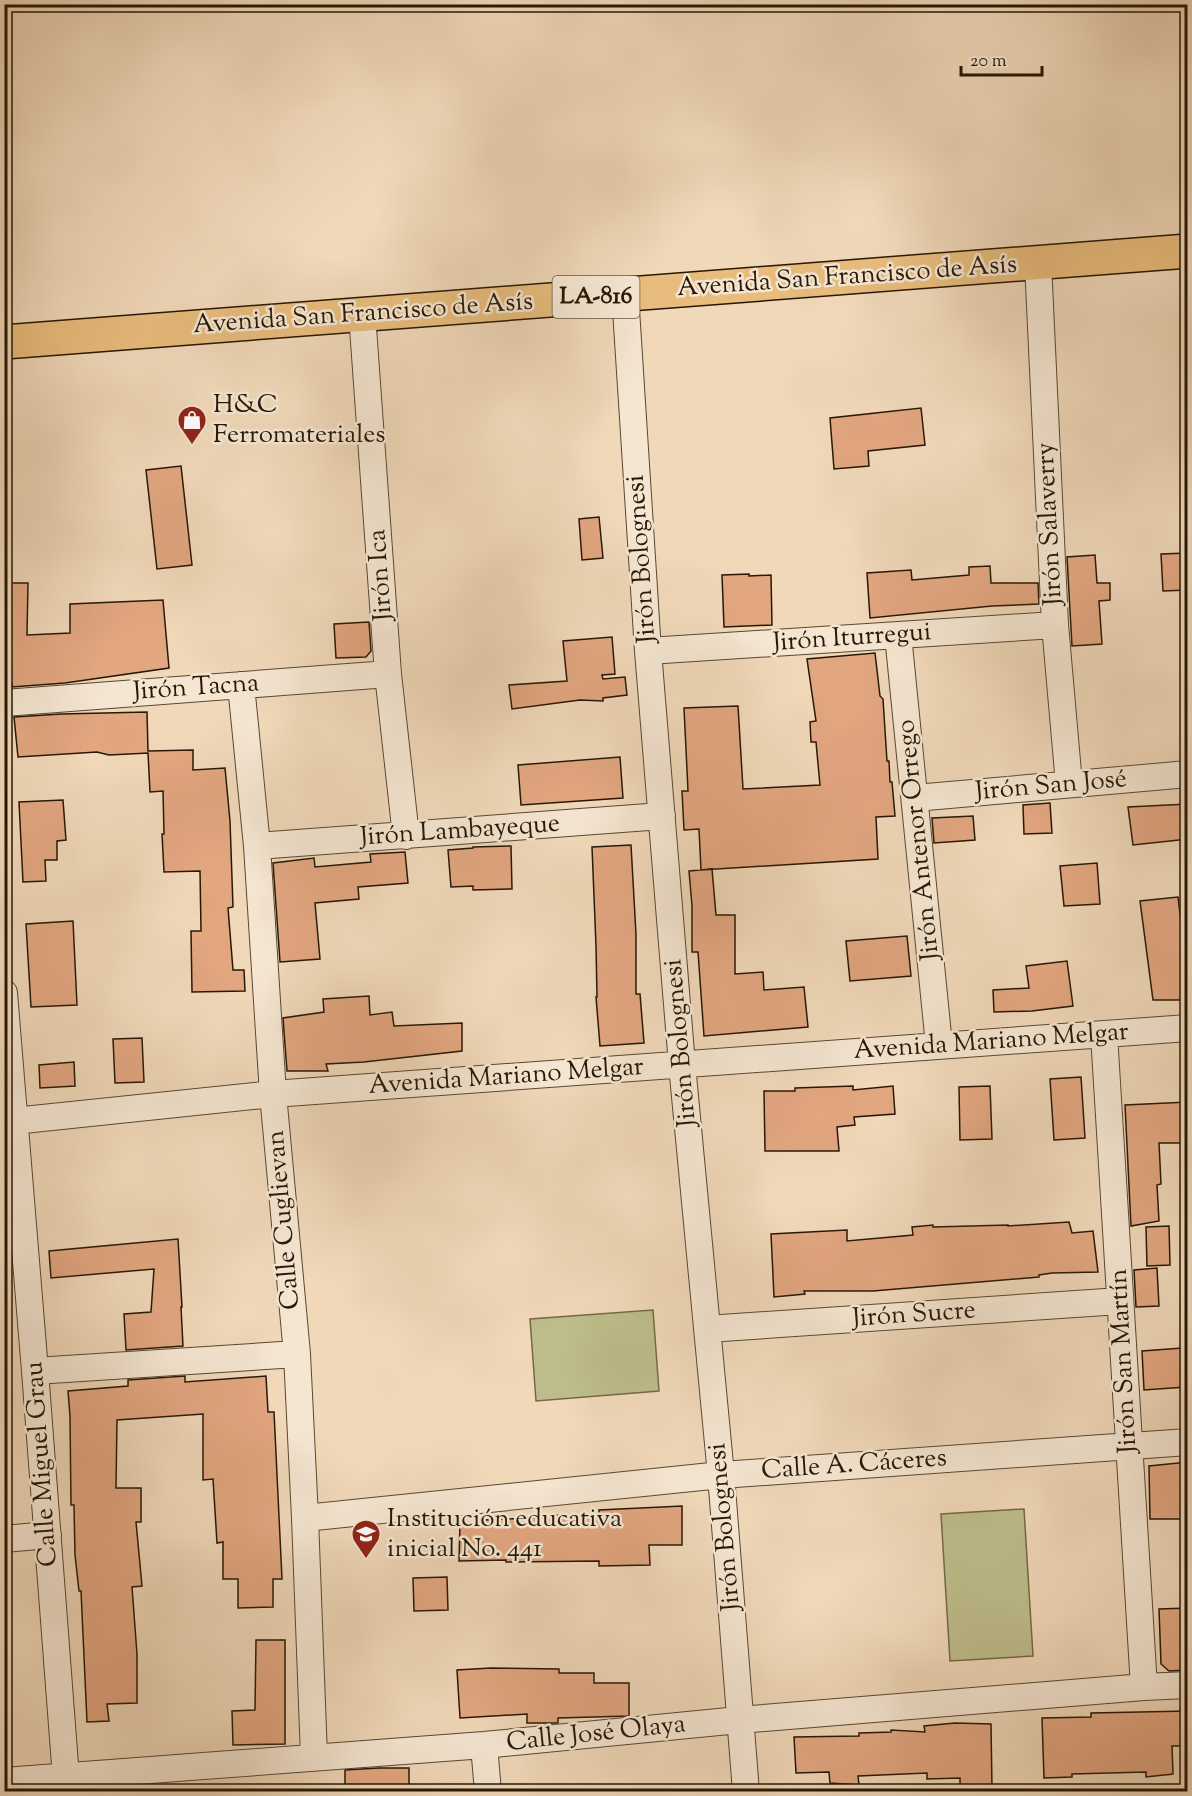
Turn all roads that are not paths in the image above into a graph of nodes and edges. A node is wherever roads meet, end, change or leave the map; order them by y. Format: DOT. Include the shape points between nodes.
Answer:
graph roads {
  1 [pos="1188,251"];
  2 [pos="1038,263"];
  3 [pos="625,294"];
  4 [pos="362,314"];
  5 [pos="4,342"];
  6 [pos="1055,625"];
  7 [pos="898,635"];
  8 [pos="648,651"];
  9 [pos="388,674"];
  10 [pos="241,685"];
  11 [pos="4,703"];
  12 [pos="1188,774"];
  13 [pos="1069,784"];
  14 [pos="915,798"];
  15 [pos="662,816"];
  16 [pos="406,836"];
  17 [pos="257,846"];
  18 [pos="4,993"];
  19 [pos="1188,1028"];
  20 [pos="1104,1034"];
  21 [pos="939,1045"];
  22 [pos="682,1065"];
  23 [pos="273,1094"];
  24 [pos="9,1122"];
  25 [pos="1120,1301"];
  26 [pos="707,1329"];
  27 [pos="297,1354"];
  28 [pos="36,1371"];
  29 [pos="1188,1442"];
  30 [pos="1129,1446"];
  31 [pos="721,1475"];
  32 [pos="305,1518"];
  33 [pos="48,1535"];
  34 [pos="4,1539"];
  35 [pos="1188,1685"];
  36 [pos="1144,1688"];
  37 [pos="740,1719"];
  38 [pos="484,1745"];
  39 [pos="314,1757"];
  40 [pos="4,1781"];
  41 [pos="66,1784"];
  42 [pos="488,1791"];
  43 [pos="746,1791"];
  1 -- 2 [label="highway, Avenida San Francisco de Asís / LA-816"];
  2 -- 3 [label="highway, Avenida San Francisco de Asís / LA-816"];
  2 -- 6 [label="street, Jirón Salaverry"];
  3 -- 4 [label="highway, Avenida San Francisco de Asís / LA-816"];
  3 -- 8 [label="street, Jirón Bolognesi"];
  4 -- 5 [label="highway, Avenida San Francisco de Asís / LA-816"];
  4 -- 9 [label="street, Jirón Ica"];
  6 -- 7 [label="street, Jirón Iturregui"];
  6 -- 13 [label="street, Jirón Salaverry"];
  7 -- 8 [label="street, Jirón Iturregui"];
  7 -- 14 [label="street, Jirón Antenor Orrego"];
  8 -- 15 [label="street, Jirón Bolognesi"];
  9 -- 10 [label="street, Jirón Tacna"];
  9 -- 16 [label="street, Jirón Ica"];
  10 -- 11 [label="street, Jirón Tacna"];
  10 -- 17 [label="street, Calle Cuglievan"];
  12 -- 13 [label="street, Jirón San José"];
  13 -- 14 [label="street, Jirón San José"];
  14 -- 21 [label="street, Jirón Antenor Orrego"];
  15 -- 16 [label="street, Jirón Lambayeque"];
  15 -- 22 [label="street, Jirón Bolognesi"];
  16 -- 17 [label="street, Jirón Lambayeque"];
  17 -- 23 [label="street, Calle Cuglievan"];
  18 -- 24 [label="street, Calle Miguel Grau"];
  19 -- 20 [label="street, Avenida Mariano Melgar"];
  20 -- 21 [label="street, Avenida Mariano Melgar"];
  20 -- 25 [label="street, Jirón San Martín"];
  21 -- 22 [label="street, Avenida Mariano Melgar"];
  22 -- 23 [label="street, Avenida Mariano Melgar"];
  22 -- 26 [label="street, Jirón Bolognesi"];
  23 -- 24 [label="street, Avenida Mariano Melgar"];
  23 -- 27 [label="street, Calle Cuglievan"];
  24 -- 28 [label="street, Calle Miguel Grau"];
  25 -- 26 [label="street, Jirón Sucre"];
  25 -- 30 [label="street, Jirón San Martín"];
  26 -- 31 [label="street, Jirón Bolognesi"];
  27 -- 28 [label="street"];
  27 -- 32 [label="street, Calle Cuglievan"];
  28 -- 33 [label="street, Calle Miguel Grau"];
  29 -- 30 [label="street, Calle A. Cáceres"];
  30 -- 31 [label="street, Calle A. Cáceres"];
  30 -- 36 [label="street, Jirón San Martín"];
  31 -- 32 [label="street, Calle A. Cáceres"];
  31 -- 37 [label="street, Jirón Bolognesi"];
  32 -- 39 [label="street, Calle Cuglievan"];
  33 -- 34 [label="street"];
  33 -- 41 [label="street, Calle Miguel Grau"];
  35 -- 36 [label="street, Calle José Olaya"];
  36 -- 37 [label="street, Calle José Olaya"];
  37 -- 38 [label="street, Calle José Olaya"];
  37 -- 43 [label="street, Jirón Bolognesi"];
  38 -- 39 [label="street, Calle José Olaya"];
  38 -- 42 [label="street"];
  39 -- 41 [label="street, Calle José Olaya"];
  40 -- 41 [label="street, Calle José Olaya"];
}
